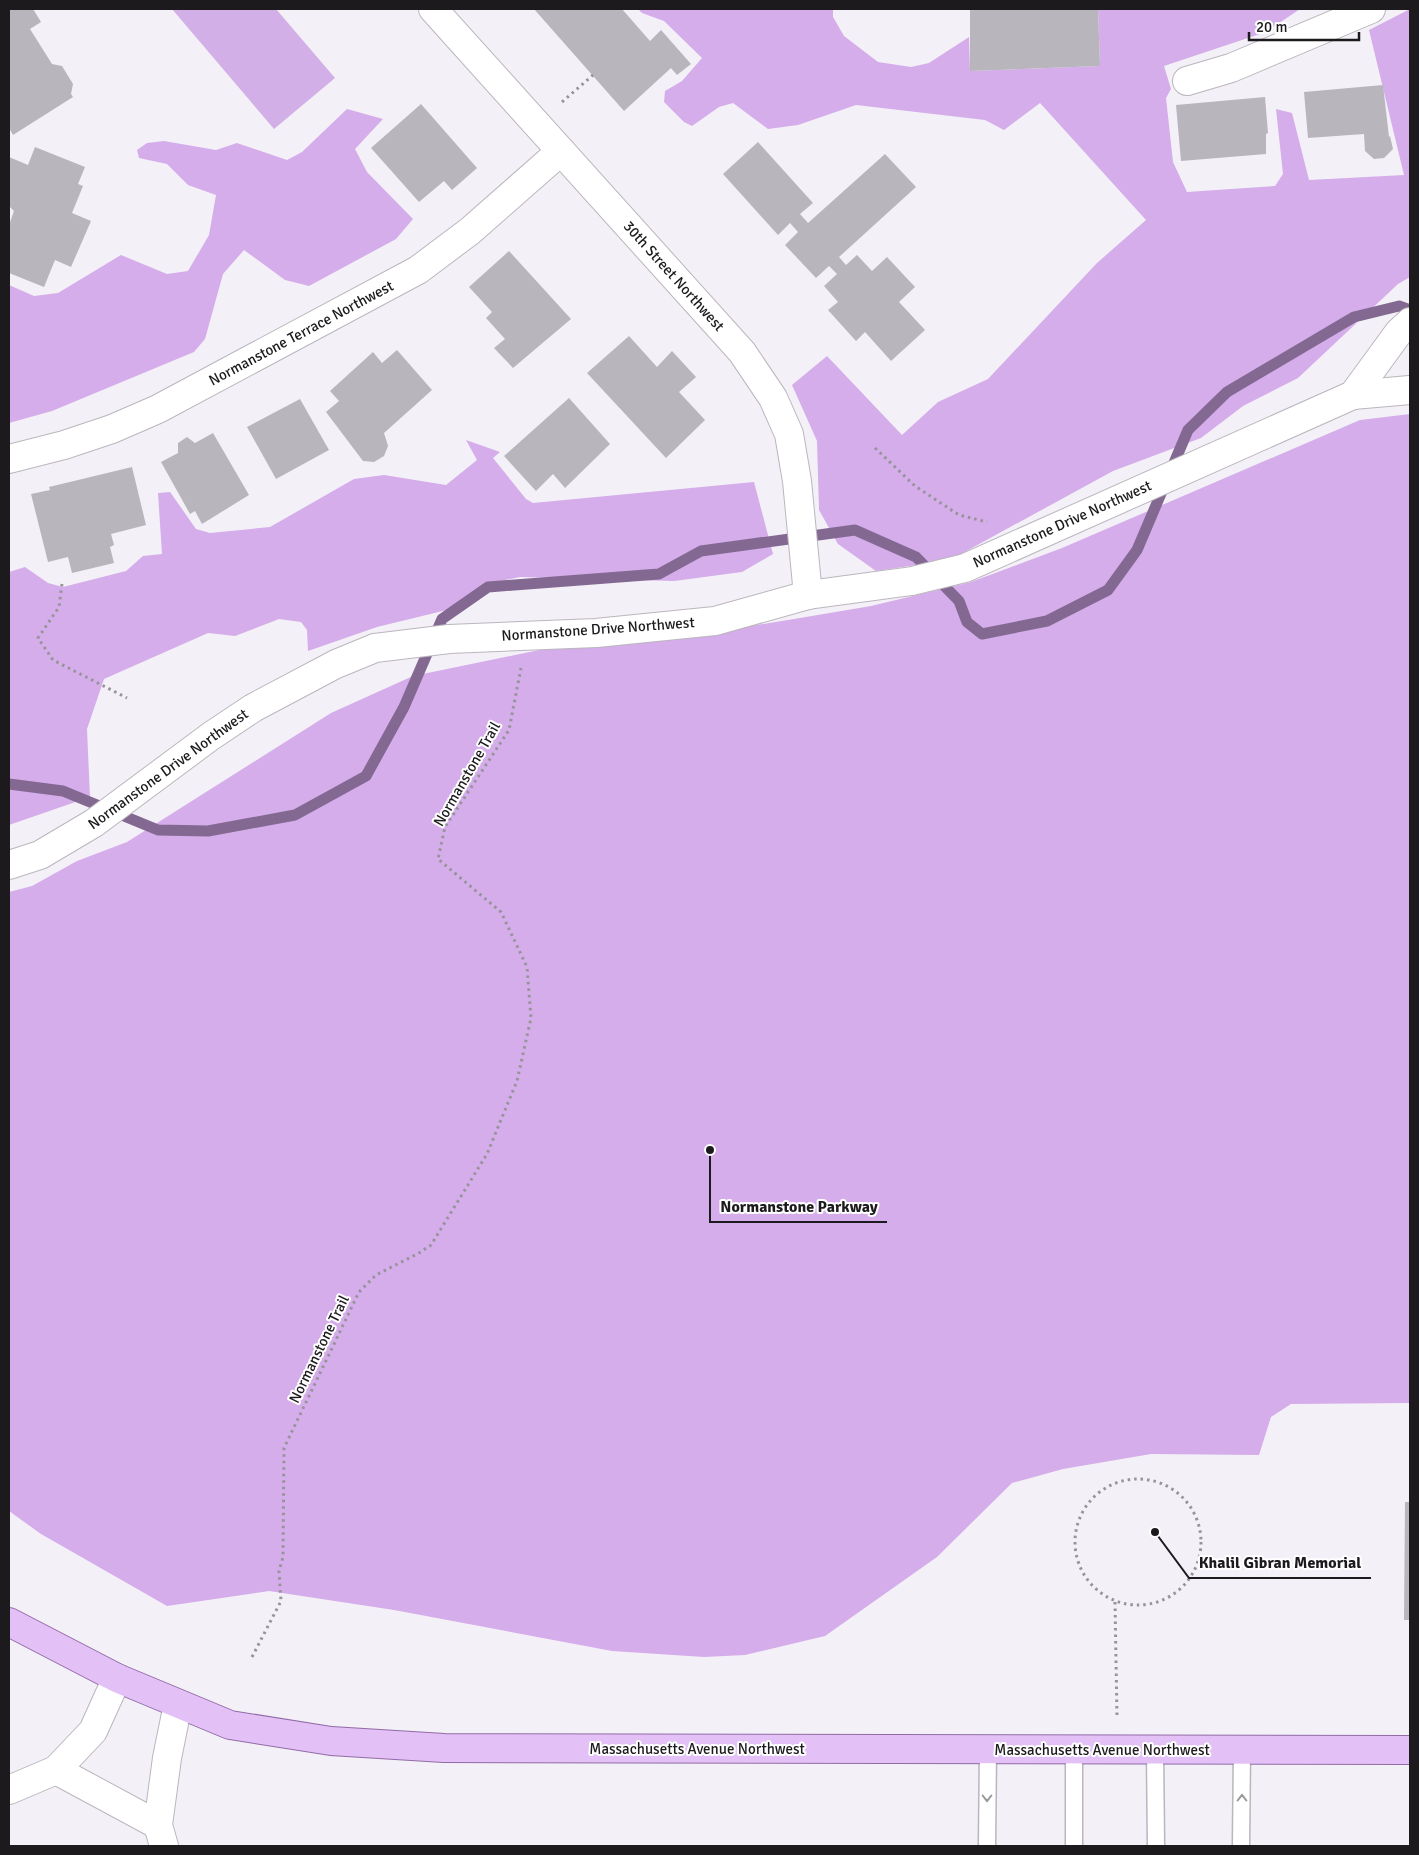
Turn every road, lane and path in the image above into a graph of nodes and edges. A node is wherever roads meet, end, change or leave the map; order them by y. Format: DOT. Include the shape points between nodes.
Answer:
graph roads {
  1 [pos="433,9"];
  2 [pos="1371,9"];
  3 [pos="593,75"];
  4 [pos="1187,81"];
  5 [pos="538,125"];
  6 [pos="561,151"];
  7 [pos="1405,327"];
  8 [pos="1410,390"];
  9 [pos="1353,395"];
  10 [pos="875,448"];
  11 [pos="9,459"];
  12 [pos="1022,543"];
  13 [pos="62,584"];
  14 [pos="808,595"];
  15 [pos="523,659"];
  16 [pos="127,698"];
  17 [pos="9,865"];
  18 [pos="1115,1602"];
  19 [pos="9,1622"];
  20 [pos="252,1657"];
  21 [pos="117,1678"];
  22 [pos="178,1704"];
  23 [pos="988,1749"];
  24 [pos="1074,1750"];
  25 [pos="1117,1750"];
  26 [pos="1154,1750"];
  27 [pos="1242,1750"];
  28 [pos="1410,1750"];
  29 [pos="56,1770"];
  30 [pos="9,1790"];
  31 [pos="161,1836"];
  32 [pos="987,1846"];
  33 [pos="1074,1846"];
  34 [pos="1156,1846"];
  35 [pos="1242,1846"];
  1 -- 5 [label="street, 30th Street Northwest"];
  2 -- 4 [label="street" via="1231,68"];
  3 -- 5 [label="path"];
  5 -- 6 [label="street, 30th Street Northwest"];
  6 -- 11 [label="street, Normanstone Terrace Northwest" via="443,252 388,286 158,409 88,437"];
  6 -- 14 [label="street, 30th Street Northwest" via="742,352 773,398 789,434"];
  7 -- 9 [label="street"];
  8 -- 9 [label="street"];
  9 -- 12 [label="street, Normanstone Drive Northwest"];
  10 -- 12 [label="path" via="915,486 959,515 1007,526"];
  12 -- 14 [label="street, Normanstone Drive Northwest" via="965,568 912,581"];
  13 -- 16 [label="path" via="59,607 38,638 53,660"];
  14 -- 17 [label="street, Normanstone Drive Northwest" via="715,621 596,633 449,639 375,648 285,690 211,736 94,824 40,855"];
  15 -- 20 [label="path, Normanstone Trail" via="509,730 446,827 438,859 501,912 527,967 531,1018 517,1080 487,1154 431,1245 376,1275 359,1292 284,1448 283,1557 279,1571 281,1601"];
  18 -- 18 [label="path" via="1136,1606 1158,1602 1176,1593 1191,1577 1197,1564 1201,1536 1195,1516 1183,1498 1166,1486 1146,1480 1126,1480 1091,1500 1080,1517 1075,1537 1076,1557 1098,1592"];
  18 -- 25 [label="path"];
  19 -- 21 [label="main road, Massachusetts Avenue Northwest"];
  21 -- 22 [label="main road, Massachusetts Avenue Northwest"];
  21 -- 29 [label="street" via="93,1731"];
  22 -- 23 [label="main road, Massachusetts Avenue Northwest" via="230,1725 331,1741 405,1747"];
  22 -- 31 [label="street" via="167,1758"];
  23 -- 24 [label="main road, Massachusetts Avenue Northwest"];
  23 -- 32 [label="lane, one-way"];
  24 -- 25 [label="main road, Massachusetts Avenue Northwest"];
  24 -- 33 [label="lane"];
  25 -- 26 [label="main road, Massachusetts Avenue Northwest"];
  26 -- 27 [label="main road, Massachusetts Avenue Northwest"];
  26 -- 34 [label="lane"];
  27 -- 28 [label="main road, Massachusetts Avenue Northwest"];
  35 -- 27 [label="lane, one-way"];
  29 -- 30 [label="street"];
  29 -- 31 [label="street"];
}
